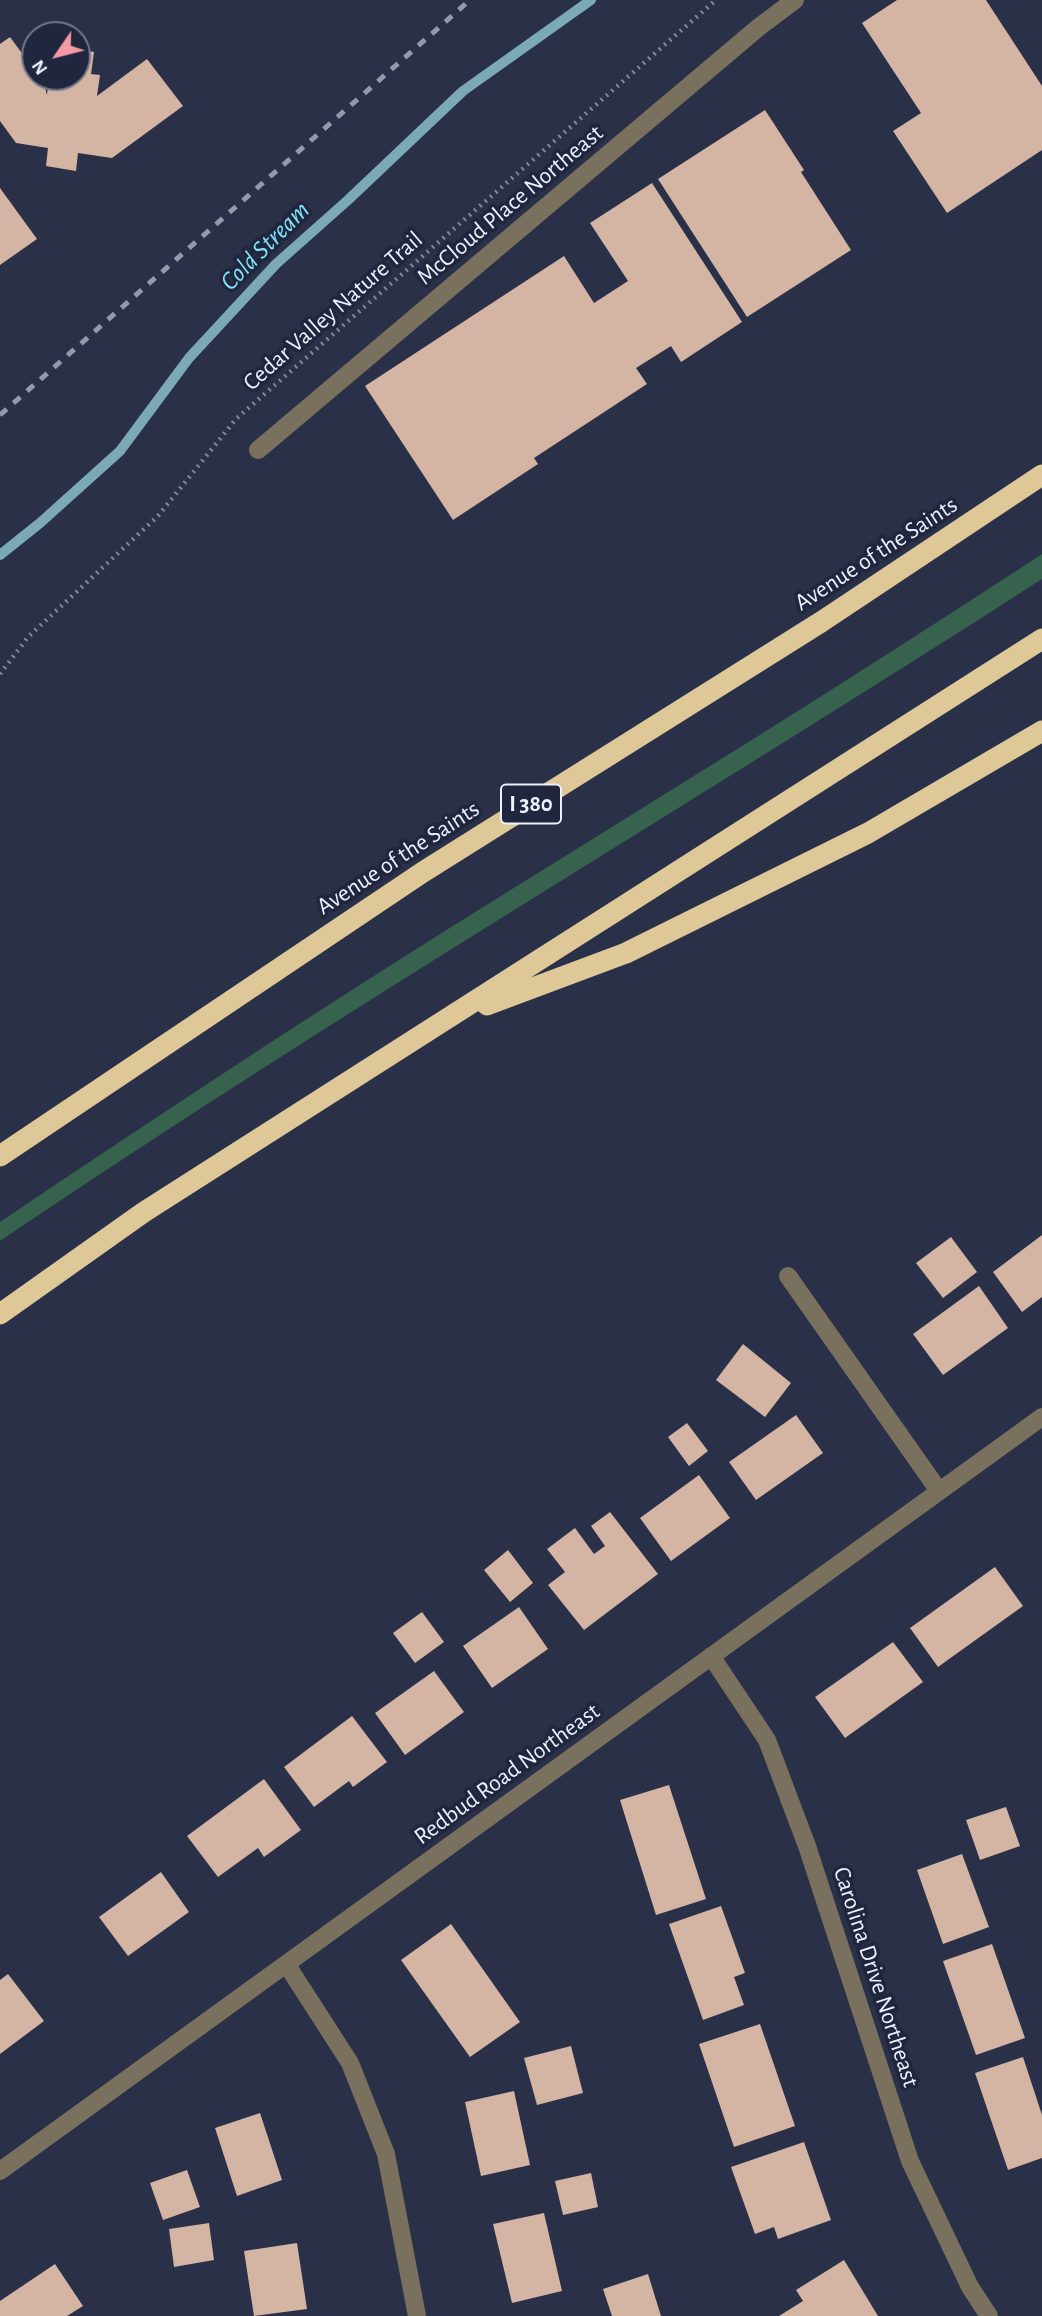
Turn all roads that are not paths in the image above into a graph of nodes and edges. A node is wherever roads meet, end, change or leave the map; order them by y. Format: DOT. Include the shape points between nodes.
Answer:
graph roads {
  1 [pos="795,0"];
  2 [pos="258,450"];
  3 [pos="1042,475"];
  4 [pos="1042,639"];
  5 [pos="1042,732"];
  6 [pos="446,1021"];
  7 [pos="24,1139"];
  8 [pos="0,1150"];
  9 [pos="0,1156"];
  10 [pos="788,1276"];
  11 [pos="0,1314"];
  12 [pos="1042,1417"];
  13 [pos="939,1491"];
  14 [pos="711,1656"];
  15 [pos="287,1965"];
  16 [pos="0,2171"];
  17 [pos="417,2316"];
  18 [pos="989,2316"];
  1 -- 2 [label="street, McCloud Place Northeast"];
  3 -- 7 [label="highway, Avenue of the Saints / I 380" via="821,622 423,872"];
  4 -- 6 [label="highway"];
  5 -- 6 [label="highway" via="868,832 626,953"];
  6 -- 11 [label="highway" via="144,1212"];
  7 -- 8 [label="highway"];
  7 -- 9 [label="highway, Avenue of the Saints / I 380"];
  10 -- 13 [label="street"];
  12 -- 13 [label="street, Redbud Road Northeast"];
  13 -- 14 [label="street, Redbud Road Northeast"];
  14 -- 15 [label="street, Redbud Road Northeast"];
  14 -- 18 [label="street, Carolina Drive Northeast" via="767,1740 807,1846 910,2161 970,2287"];
  15 -- 16 [label="street, Redbud Road Northeast"];
  15 -- 17 [label="street" via="351,2063 386,2154"];
}
